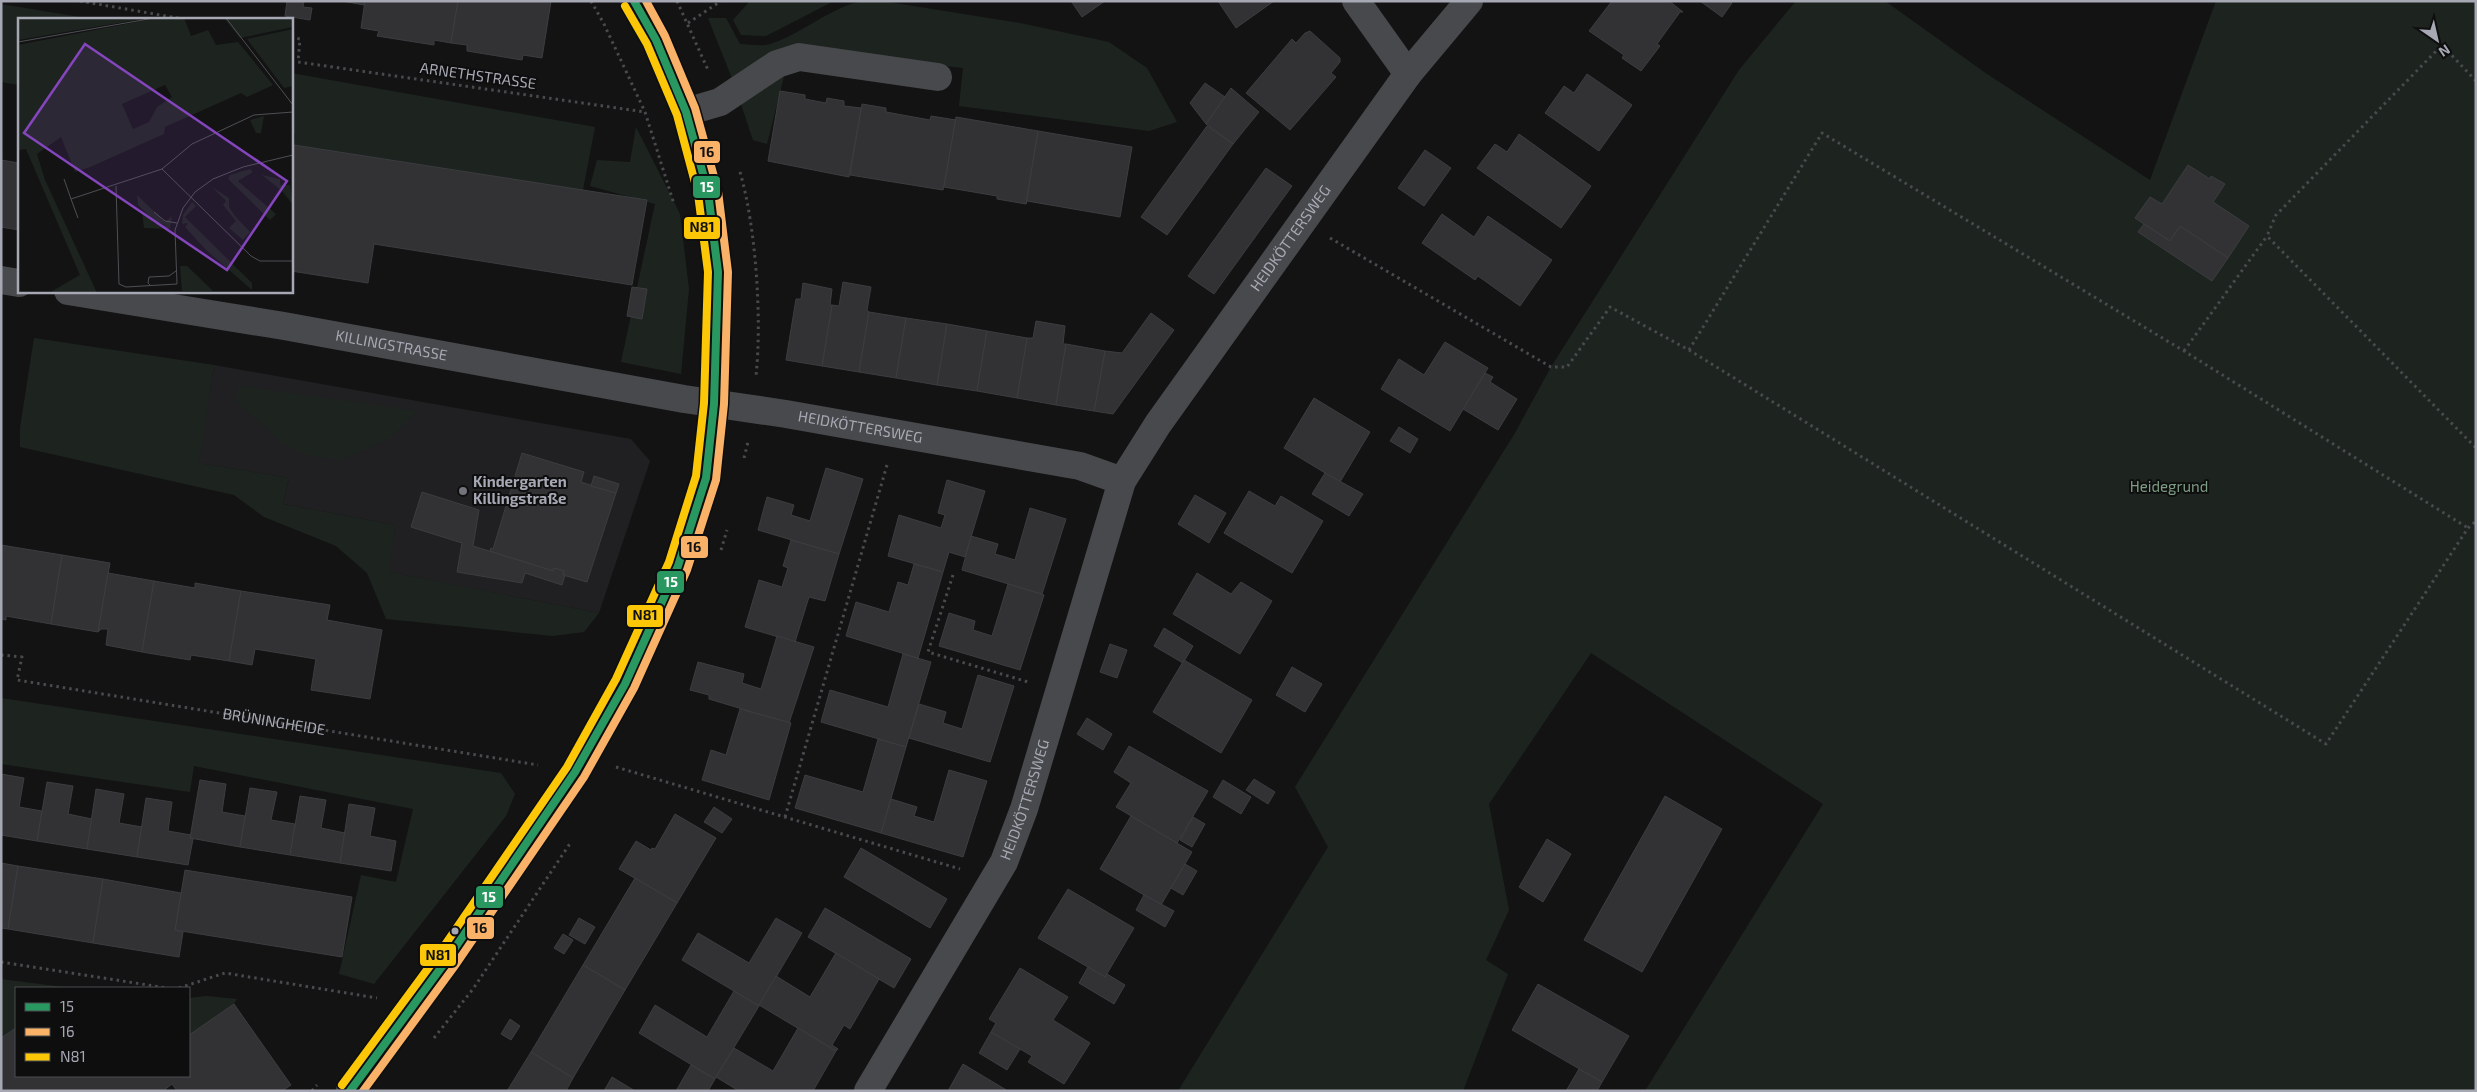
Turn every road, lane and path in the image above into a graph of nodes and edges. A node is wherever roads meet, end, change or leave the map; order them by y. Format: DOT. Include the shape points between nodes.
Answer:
graph roads {
  1 [pos="80,1"];
  2 [pos="591,1"];
  3 [pos="634,1"];
  4 [pos="721,1"];
  5 [pos="1356,1"];
  6 [pos="1469,1"];
  7 [pos="177,18"];
  8 [pos="292,37"];
  9 [pos="656,40"];
  10 [pos="1408,74"];
  11 [pos="938,77"];
  12 [pos="2476,81"];
  13 [pos="645,112"];
  14 [pos="686,112"];
  15 [pos="677,214"];
  16 [pos="1303,221"];
  17 [pos="2267,236"];
  18 [pos="1,280"];
  19 [pos="18,283"];
  20 [pos="74,292"];
  21 [pos="1688,350"];
  22 [pos="2184,351"];
  23 [pos="714,404"];
  24 [pos="896,434"];
  25 [pos="2476,448"];
  26 [pos="1122,481"];
  27 [pos="2476,521"];
  28 [pos="2468,528"];
  29 [pos="953,575"];
  30 [pos="1,655"];
  31 [pos="1059,691"];
  32 [pos="583,757"];
  33 [pos="537,774"];
  34 [pos="784,817"];
  35 [pos="994,879"];
  36 [pos="1,962"];
  37 [pos="161,987"];
  38 [pos="182,987"];
  39 [pos="377,1006"];
  40 [pos="319,1083"];
  41 [pos="312,1091"];
  42 [pos="350,1091"];
  43 [pos="868,1091"];
  1 -- 7 [label="path"];
  2 -- 13 [label="path"];
  3 -- 9 [label="street"];
  4 -- 9 [label="path"];
  5 -- 10 [label="street"];
  6 -- 10 [label="street, HEIDKÖTTERSWEG"];
  8 -- 13 [label="path, ARNETHSTRASSE" via="300,39 298,62"];
  9 -- 14 [label="street"];
  10 -- 16 [label="street, HEIDKÖTTERSWEG"];
  11 -- 14 [label="street" via="799,57 777,64 720,102"];
  12 -- 17 [label="path" via="2442,45 2276,215"];
  13 -- 14 [label="path, ARNETHSTRASSE"];
  13 -- 15 [label="path"];
  14 -- 23 [label="street" via="708,192 718,272"];
  16 -- 21 [label="path" via="1551,366 1567,367 1610,306"];
  16 -- 26 [label="street, HEIDKÖTTERSWEG" via="1158,424"];
  17 -- 22 [label="path"];
  17 -- 25 [label="path"];
  18 -- 19 [label="street"];
  20 -- 23 [label="street, KILLINGSTRASSE" via="284,326"];
  21 -- 22 [label="path" via="1822,133"];
  21 -- 28 [label="path" via="2326,744"];
  22 -- 28 [label="path"];
  23 -- 24 [label="street, HEIDKÖTTERSWEG"];
  23 -- 32 [label="street" via="706,478 678,566 625,684"];
  24 -- 26 [label="street, HEIDKÖTTERSWEG" via="1080,466"];
  24 -- 34 [label="path"];
  26 -- 31 [label="street, HEIDKÖTTERSWEG"];
  27 -- 28 [label="path"];
  29 -- 31 [label="path" via="928,652"];
  30 -- 33 [label="path, BRÜNINGHEIDE" via="22,658 17,680 542,766"];
  31 -- 35 [label="street, HEIDKÖTTERSWEG" via="1024,809"];
  32 -- 34 [label="path"];
  32 -- 42 [label="street" via="446,961"];
  34 -- 35 [label="path"];
  35 -- 43 [label="street, HEIDKÖTTERSWEG"];
  36 -- 37 [label="path"];
  38 -- 39 [label="path" via="225,973 383,998"];
  40 -- 41 [label="path"];
}
